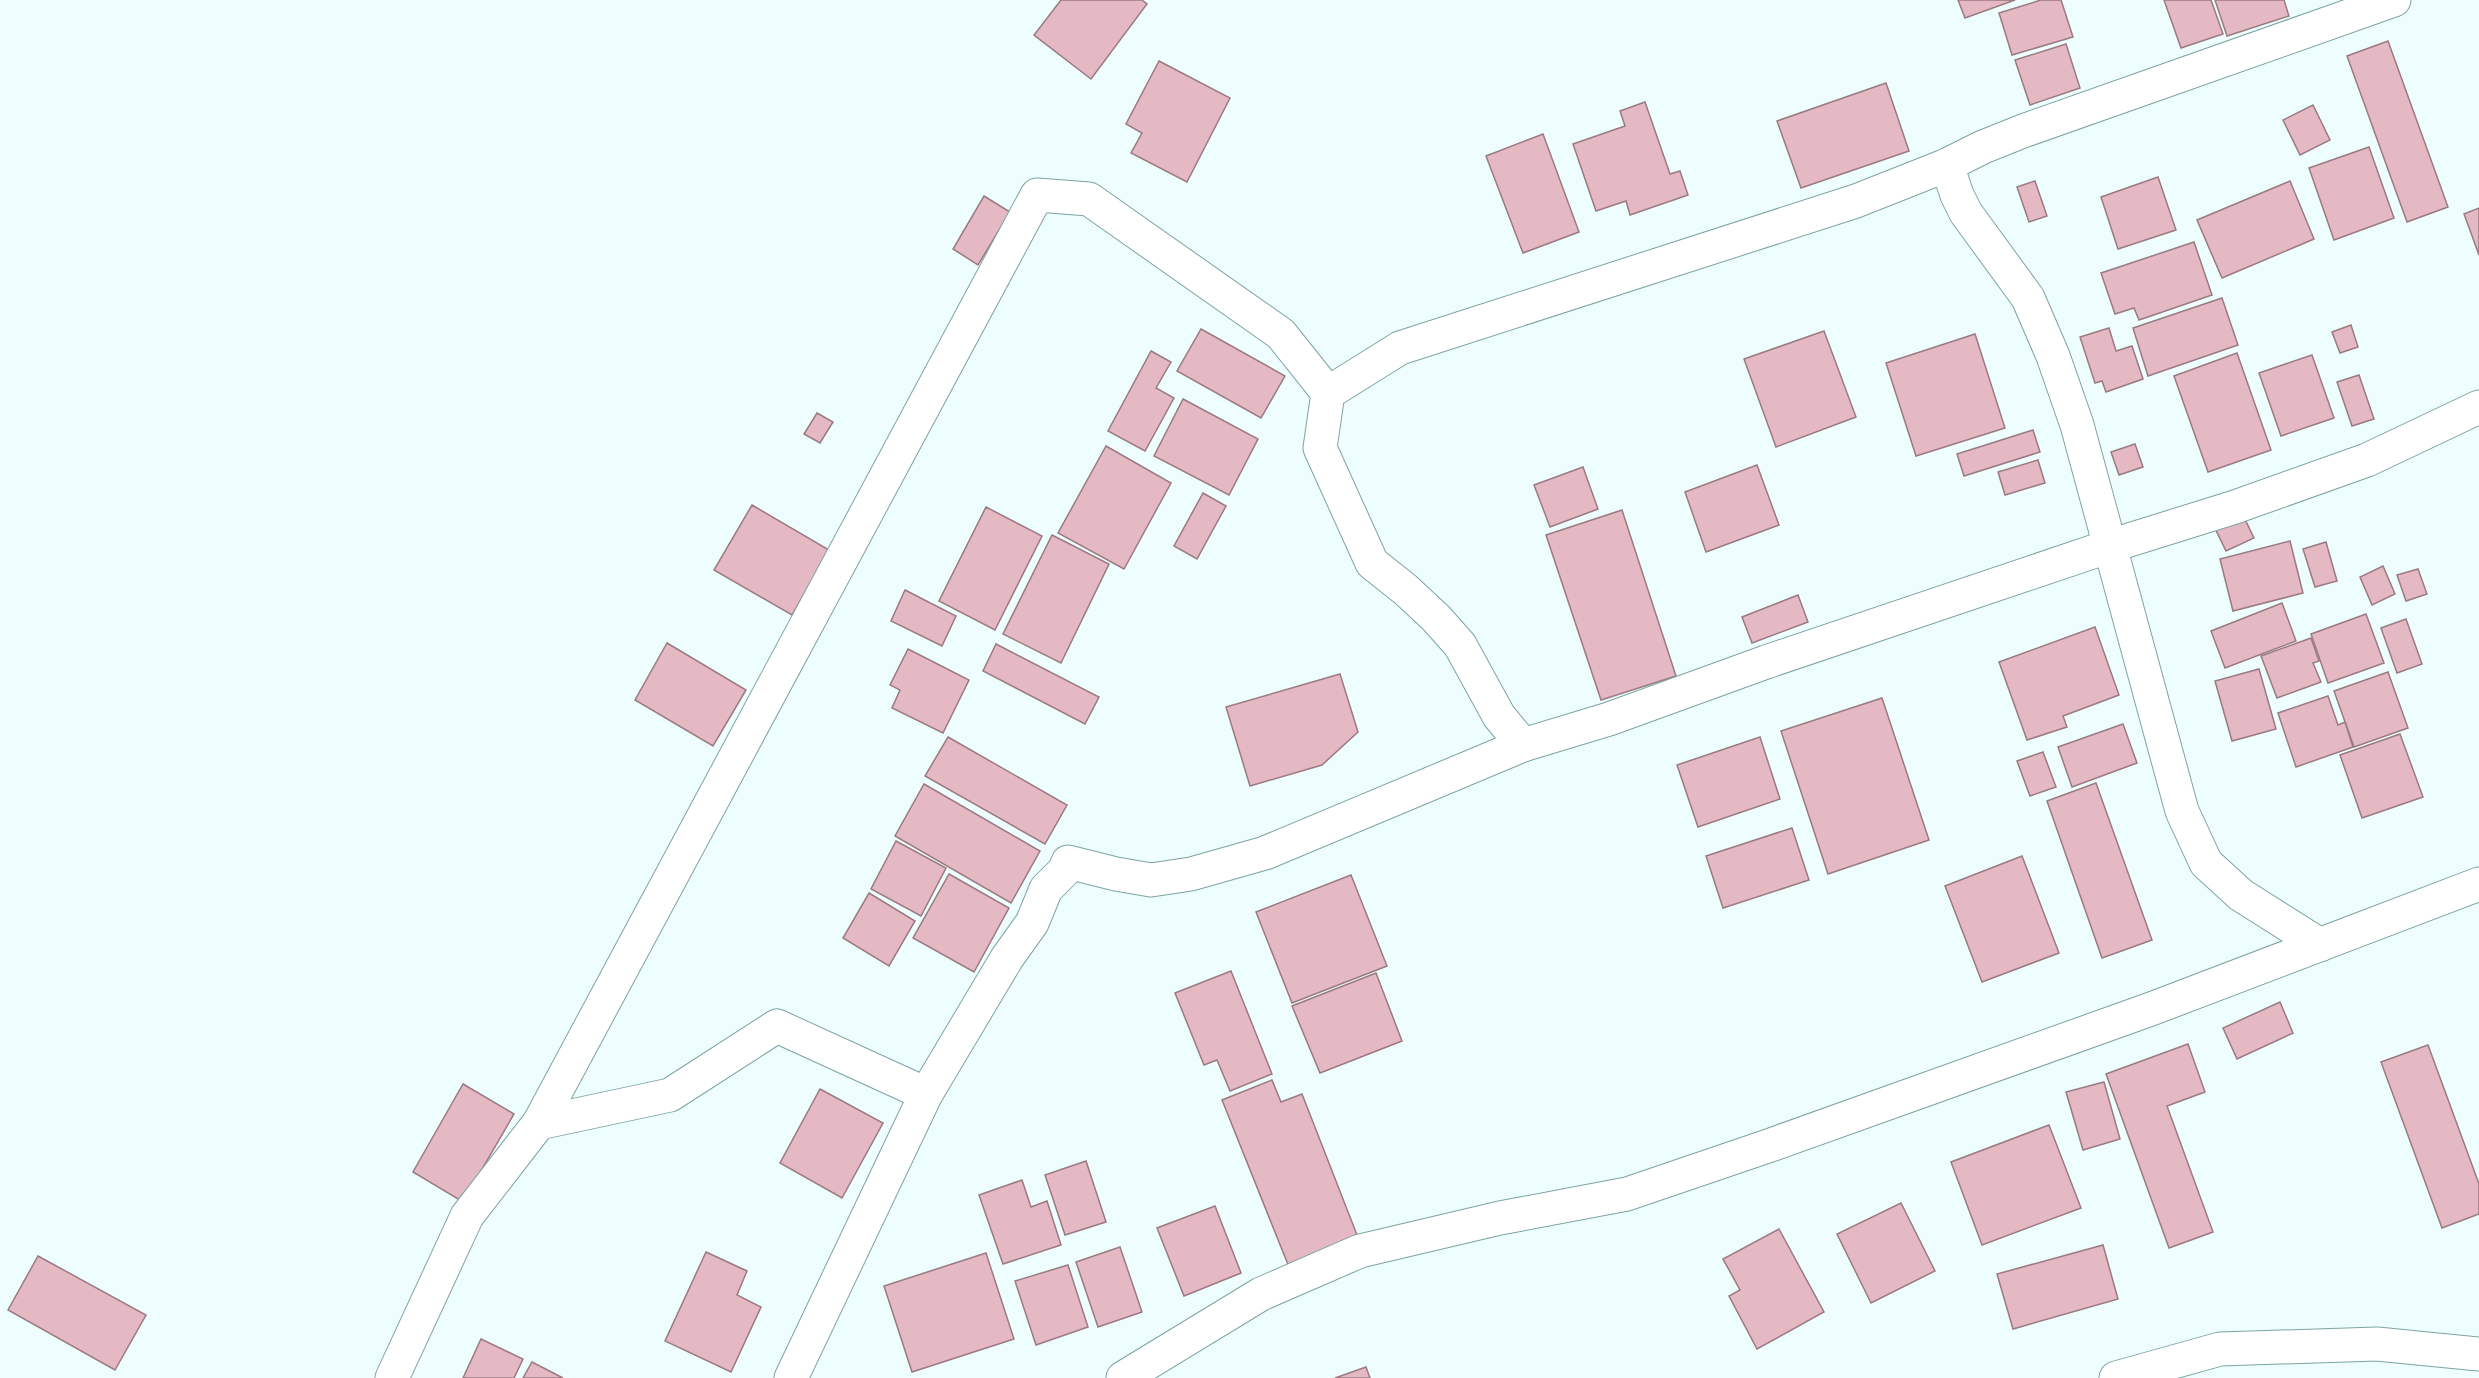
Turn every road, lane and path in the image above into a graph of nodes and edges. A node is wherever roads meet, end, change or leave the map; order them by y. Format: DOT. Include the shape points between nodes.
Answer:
graph roads {
  1 [pos="2394,0"];
  2 [pos="1947,165"];
  3 [pos="1328,393"];
  4 [pos="2479,407"];
  5 [pos="2110,546"];
  6 [pos="1523,745"];
  7 [pos="2479,884"];
  8 [pos="2320,945"];
  9 [pos="926,1094"];
  10 [pos="539,1123"];
  11 [pos="2479,1354"];
  12 [pos="392,1378"];
  13 [pos="791,1378"];
  14 [pos="1123,1378"];
  15 [pos="2116,1378"];
  1 -- 2 [label="street" via="2023,131"];
  2 -- 3 [label="street" via="1856,201 1400,348"];
  2 -- 5 [label="street" via="1966,213 2028,298 2054,356"];
  3 -- 6 [label="street" via="1320,448 1372,563 1406,590 1460,645 1499,716"];
  3 -- 10 [label="street" via="1281,334 1089,199 1037,195"];
  4 -- 5 [label="street" via="2367,460"];
  5 -- 6 [label="street"];
  5 -- 8 [label="street" via="2182,811 2206,863 2241,895"];
  6 -- 9 [label="street" via="1265,853 1191,874 1151,880 1068,862 1046,889 1032,923"];
  7 -- 8 [label="street"];
  8 -- 14 [label="street" via="1627,1194 1500,1218 1360,1251 1261,1294"];
  9 -- 10 [label="street" via="777,1026 670,1095"];
  9 -- 13 [label="street"];
  10 -- 12 [label="street" via="467,1216"];
  11 -- 15 [label="street" via="2377,1344 2220,1349"];
}
